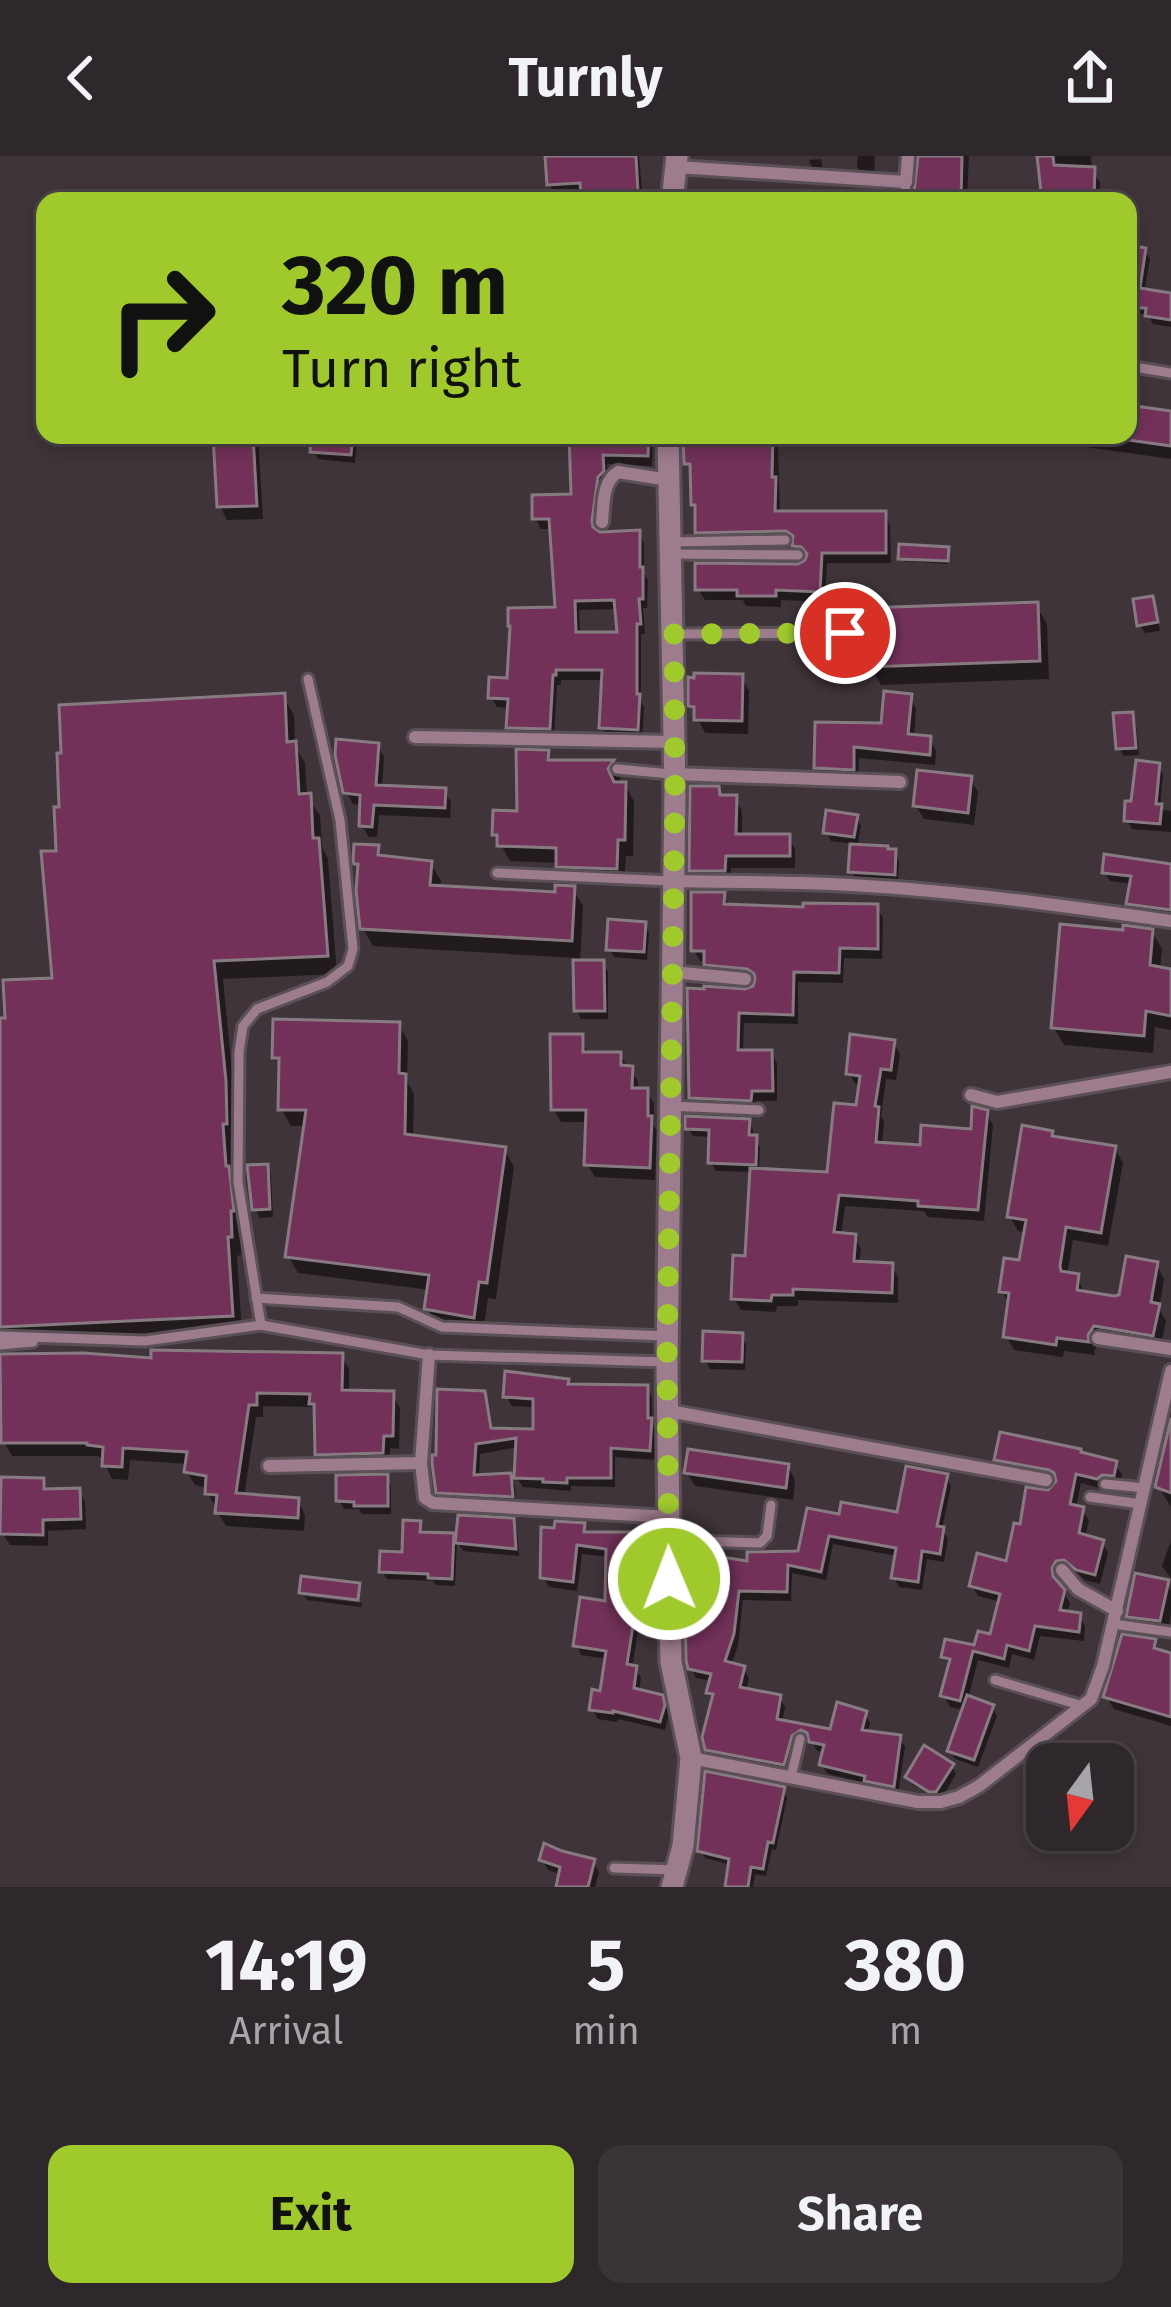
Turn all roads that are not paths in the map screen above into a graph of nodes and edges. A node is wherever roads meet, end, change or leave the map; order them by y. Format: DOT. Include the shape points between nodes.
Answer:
graph roads {
  1 [pos="908,156"];
  2 [pos="677,162"];
  3 [pos="906,182"];
  4 [pos="673,192"];
  5 [pos="905,192"];
  6 [pos="1137,367"];
  7 [pos="1171,373"];
  8 [pos="668,444"];
  9 [pos="670,480"];
  10 [pos="602,522"];
  11 [pos="785,540"];
  12 [pos="671,548"];
  13 [pos="797,555"];
  14 [pos="845,633"];
  15 [pos="674,634"];
  16 [pos="308,680"];
  17 [pos="415,736"];
  18 [pos="674,742"];
  19 [pos="617,769"];
  20 [pos="674,774"];
  21 [pos="900,782"];
  22 [pos="497,873"];
  23 [pos="673,881"];
  24 [pos="1171,921"];
  25 [pos="672,972"];
  26 [pos="745,979"];
  27 [pos="1171,1072"];
  28 [pos="970,1095"];
  29 [pos="670,1106"];
  30 [pos="759,1110"];
  31 [pos="256,1298"];
  32 [pos="261,1325"];
  33 [pos="0,1336"];
  34 [pos="667,1336"];
  35 [pos="56,1338"];
  36 [pos="1098,1338"];
  37 [pos="0,1345"];
  38 [pos="1171,1349"];
  39 [pos="429,1354"];
  40 [pos="667,1362"];
  41 [pos="1171,1371"];
  42 [pos="669,1411"];
  43 [pos="421,1463"];
  44 [pos="269,1466"];
  45 [pos="1046,1480"];
  46 [pos="1105,1484"];
  47 [pos="1145,1488"];
  48 [pos="1090,1497"];
  49 [pos="771,1504"];
  50 [pos="1141,1504"];
  51 [pos="669,1529"];
  52 [pos="1062,1570"];
  53 [pos="1115,1617"];
  54 [pos="1171,1632"];
  55 [pos="995,1680"];
  56 [pos="1083,1706"];
  57 [pos="800,1739"];
  58 [pos="691,1758"];
  59 [pos="790,1778"];
  60 [pos="614,1868"];
  61 [pos="674,1878"];
  1 -- 3 [label="street"];
  2 -- 3 [label="street"];
  2 -- 4 [label="street"];
  3 -- 5 [label="lane"];
  6 -- 7 [label="lane"];
  8 -- 9 [label="street"];
  9 -- 10 [label="street" via="618,472 607,482"];
  9 -- 12 [label="street"];
  11 -- 12 [label="lane"];
  12 -- 13 [label="lane"];
  12 -- 15 [label="street"];
  14 -- 15 [label="lane"];
  15 -- 18 [label="street"];
  16 -- 31 [label="lane" via="340,820 353,949 349,966 327,982 257,1009 243,1026 238,1182"];
  17 -- 18 [label="street"];
  18 -- 20 [label="street"];
  19 -- 20 [label="lane"];
  20 -- 21 [label="street"];
  20 -- 23 [label="street"];
  22 -- 23 [label="lane"];
  23 -- 24 [label="street" via="925,891"];
  23 -- 25 [label="street"];
  25 -- 26 [label="street"];
  25 -- 29 [label="street"];
  27 -- 28 [label="street" via="997,1102"];
  29 -- 30 [label="lane"];
  29 -- 34 [label="street"];
  31 -- 32 [label="lane"];
  31 -- 34 [label="lane" via="398,1307 442,1327"];
  32 -- 35 [label="lane" via="146,1341"];
  32 -- 39 [label="lane"];
  33 -- 35 [label="lane"];
  34 -- 40 [label="street"];
  35 -- 37 [label="lane"];
  36 -- 38 [label="street"];
  39 -- 40 [label="lane"];
  39 -- 43 [label="street"];
  40 -- 42 [label="street"];
  41 -- 47 [label="street"];
  42 -- 45 [label="street"];
  42 -- 51 [label="street"];
  43 -- 44 [label="street"];
  43 -- 51 [label="street" via="425,1498 433,1503"];
  46 -- 47 [label="lane"];
  47 -- 50 [label="street"];
  48 -- 50 [label="lane"];
  49 -- 51 [label="lane" via="760,1543"];
  50 -- 53 [label="street"];
  51 -- 58 [label="street" via="671,1662"];
  52 -- 53 [label="street"];
  53 -- 54 [label="lane"];
  53 -- 56 [label="street" via="1097,1688"];
  55 -- 56 [label="lane"];
  56 -- 59 [label="street" via="980,1786 941,1802"];
  57 -- 59 [label="lane"];
  58 -- 59 [label="street"];
  58 -- 61 [label="street"];
  60 -- 61 [label="lane"];
}
